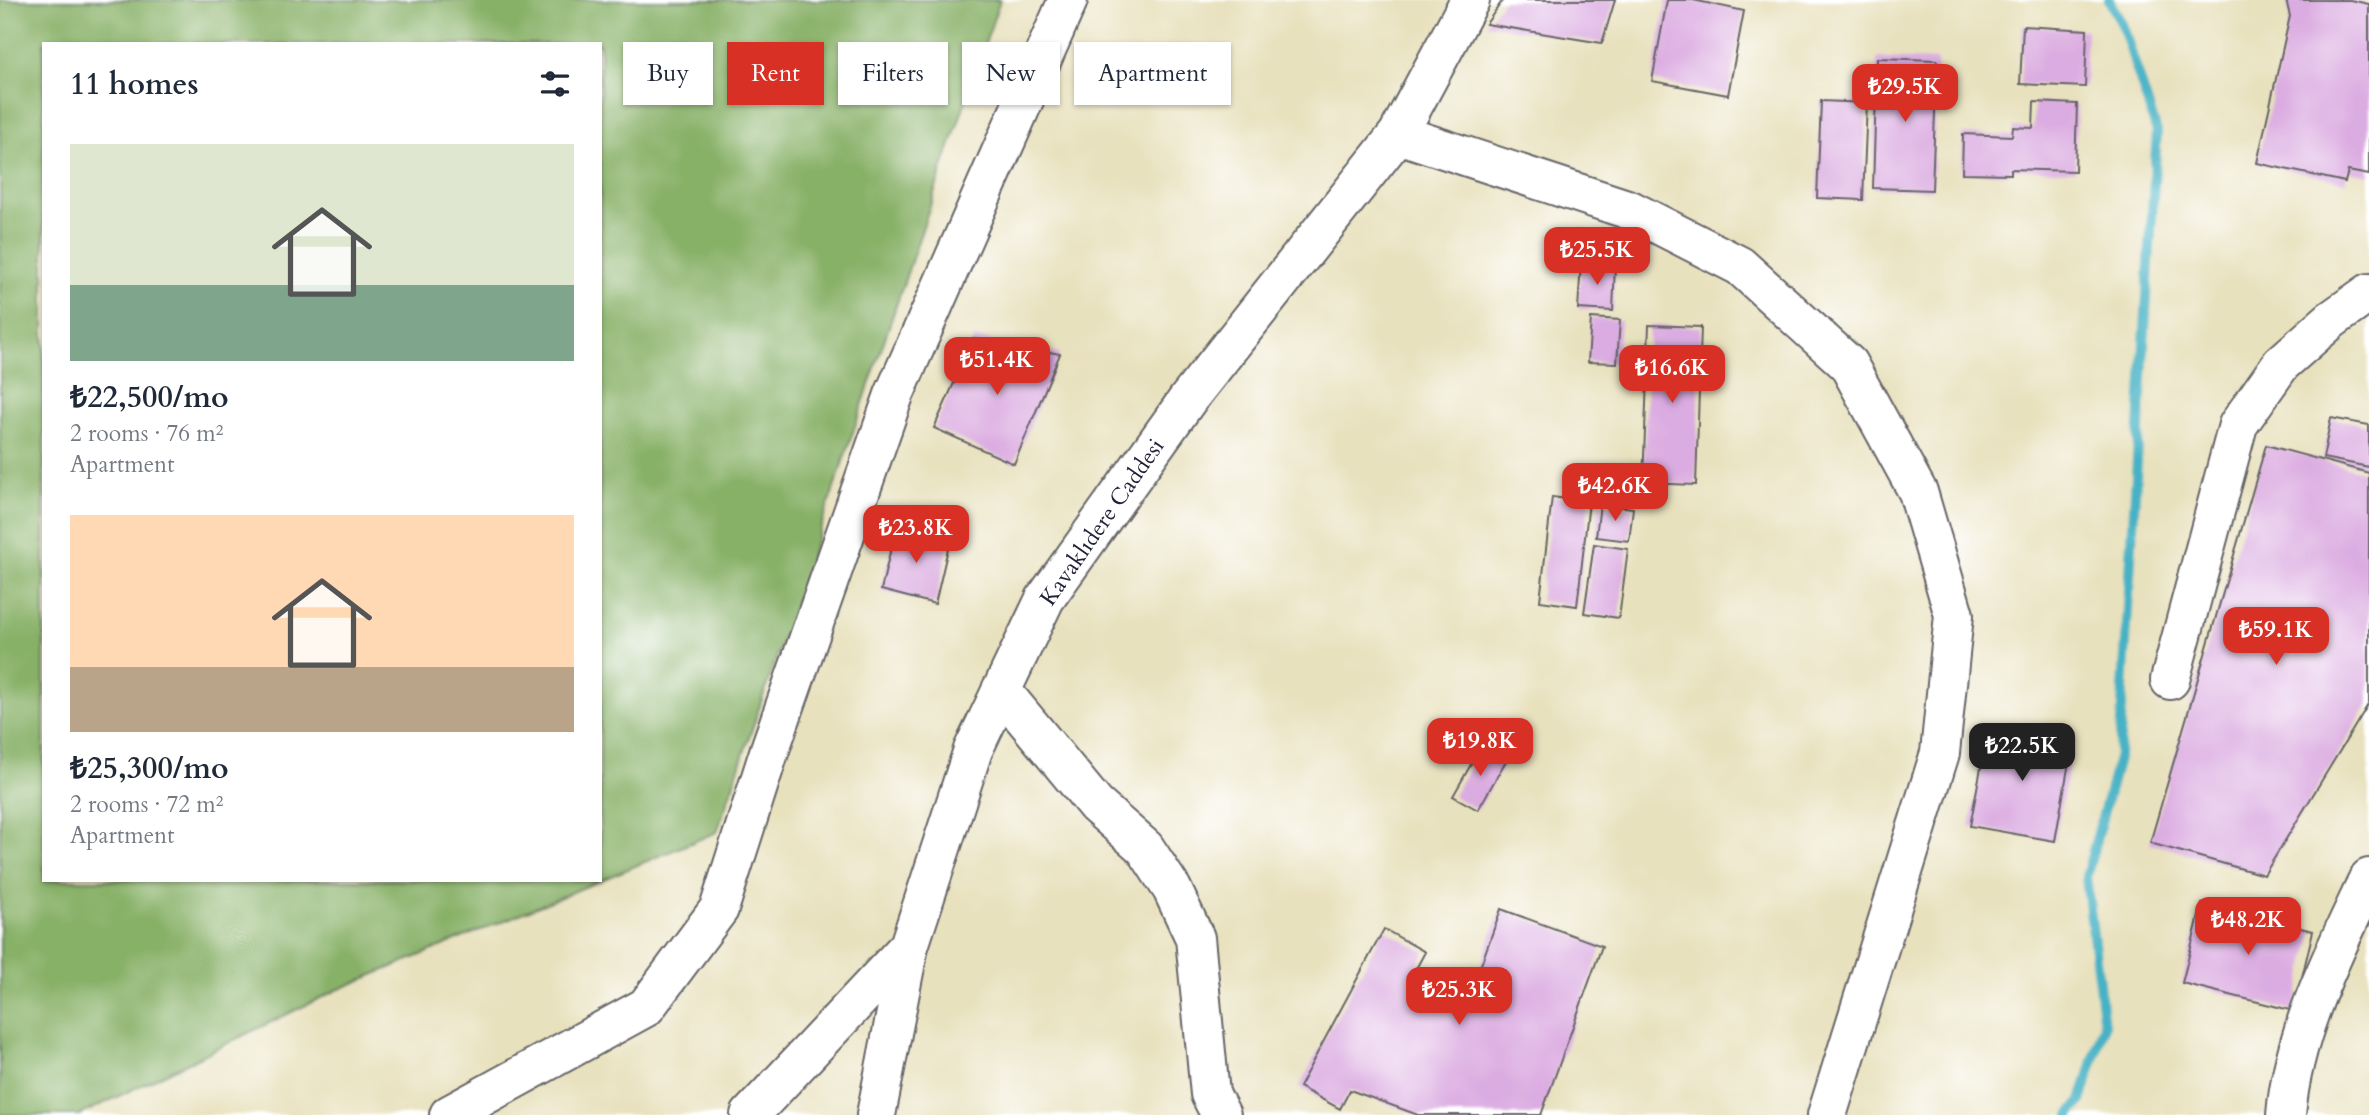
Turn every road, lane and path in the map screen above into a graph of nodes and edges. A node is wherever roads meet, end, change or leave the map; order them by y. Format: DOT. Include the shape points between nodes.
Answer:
graph roads {
  1 [pos="1068,0"];
  2 [pos="1470,0"];
  3 [pos="1398,134"];
  4 [pos="2369,293"];
  5 [pos="2170,680"];
  6 [pos="1001,690"];
  7 [pos="2369,878"];
  8 [pos="909,946"];
  9 [pos="449,1115"];
  10 [pos="750,1115"];
  11 [pos="876,1115"];
  12 [pos="1221,1115"];
  13 [pos="1827,1115"];
  14 [pos="2286,1115"];
  1 -- 9 [label="street" via="894,395 719,909 646,1007"];
  2 -- 3 [label="street, Kavaklıdere Caddesi"];
  3 -- 6 [label="street, Kavaklıdere Caddesi" via="1188,399 1045,598"];
  3 -- 13 [label="street" via="1630,210 1740,266 1848,364 1918,492 1954,615 1940,752"];
  4 -- 5 [label="street" via="2281,364 2238,425"];
  6 -- 8 [label="street, Kavaklıdere Caddesi" via="973,750"];
  6 -- 12 [label="street" via="1096,805 1145,848 1172,889 1195,939 1210,1094"];
  7 -- 14 [label="street" via="2319,983 2288,1089"];
  8 -- 10 [label="street"];
  8 -- 11 [label="street, Kavaklıdere Caddesi"];
}
